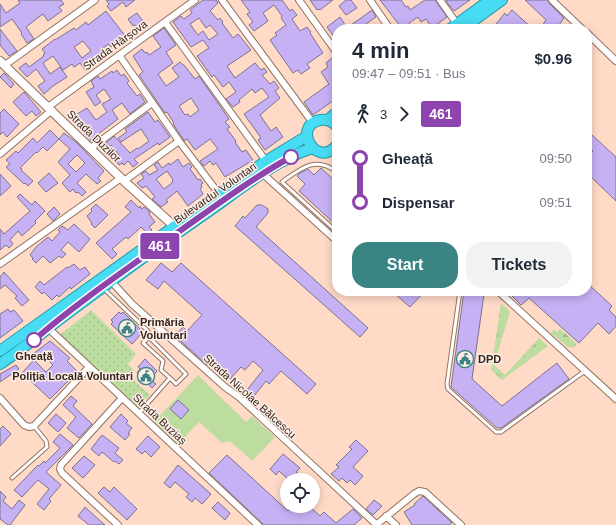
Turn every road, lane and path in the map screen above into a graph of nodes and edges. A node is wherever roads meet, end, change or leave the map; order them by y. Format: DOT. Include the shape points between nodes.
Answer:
graph roads {
  1 [pos="94,0"];
  2 [pos="195,0"];
  3 [pos="222,0"];
  4 [pos="299,0"];
  5 [pos="370,0"];
  6 [pos="440,0"];
  7 [pos="490,0"];
  8 [pos="502,0"];
  9 [pos="552,0"];
  10 [pos="165,22"];
  11 [pos="387,24"];
  12 [pos="454,24"];
  13 [pos="460,24"];
  14 [pos="461,24"];
  15 [pos="577,24"];
  16 [pos="592,38"];
  17 [pos="332,46"];
  18 [pos="119,55"];
  19 [pos="616,61"];
  20 [pos="2,63"];
  21 [pos="152,103"];
  22 [pos="50,109"];
  23 [pos="332,116"];
  24 [pos="328,120"];
  25 [pos="313,123"];
  26 [pos="332,123"];
  27 [pos="307,136"];
  28 [pos="179,141"];
  29 [pos="91,148"];
  30 [pos="312,148"];
  31 [pos="332,150"];
  32 [pos="0,154"];
  33 [pos="266,161"];
  34 [pos="332,169"];
  35 [pos="262,174"];
  36 [pos="123,179"];
  37 [pos="219,194"];
  38 [pos="174,226"];
  39 [pos="332,227"];
  40 [pos="332,237"];
  41 [pos="0,264"];
  42 [pos="106,284"];
  43 [pos="459,296"];
  44 [pos="504,296"];
  45 [pos="48,328"];
  46 [pos="149,337"];
  47 [pos="0,351"];
  48 [pos="0,364"];
  49 [pos="89,367"];
  50 [pos="585,371"];
  51 [pos="170,378"];
  52 [pos="0,398"];
  53 [pos="122,398"];
  54 [pos="616,399"];
  55 [pos="138,412"];
  56 [pos="34,426"];
  57 [pos="12,478"];
  58 [pos="386,516"];
  59 [pos="118,525"];
  60 [pos="258,525"];
  61 [pos="376,525"];
  62 [pos="396,525"];
  63 [pos="461,525"];
  1 -- 20 [label="street"];
  2 -- 10 [label="street, Strada Hârșova"];
  3 -- 25 [label="street"];
  4 -- 17 [label="street"];
  5 -- 11 [label="street"];
  6 -- 12 [label="street"];
  7 -- 13 [label="highway"];
  8 -- 14 [label="highway"];
  9 -- 15 [label="street"];
  10 -- 18 [label="street, Strada Hârșova"];
  10 -- 33 [label="street"];
  16 -- 19 [label="street"];
  18 -- 21 [label="street"];
  18 -- 22 [label="street, Strada Hârșova"];
  20 -- 22 [label="street, Strada Duzilor"];
  21 -- 28 [label="street"];
  21 -- 29 [label="street"];
  22 -- 29 [label="street, Strada Duzilor"];
  22 -- 32 [label="street, Strada Hârșova"];
  23 -- 24 [label="highway"];
  24 -- 25 [label="highway"];
  24 -- 26 [label="highway"];
  25 -- 27 [label="highway"];
  27 -- 30 [label="highway"];
  27 -- 33 [label="highway, Bulevardul Voluntari"];
  28 -- 36 [label="street"];
  28 -- 37 [label="street"];
  29 -- 36 [label="street, Strada Duzilor"];
  30 -- 31 [label="highway, Bulevardul Voluntari" via="322,152"];
  30 -- 35 [label="highway, Bulevardul Voluntari"];
  33 -- 37 [label="highway, Bulevardul Voluntari"];
  34 -- 39 [label="lane" via="326,165 310,164 282,182"];
  35 -- 40 [label="street"];
  35 -- 42 [label="highway, Bulevardul Voluntari"];
  36 -- 38 [label="street, Strada Duzilor"];
  36 -- 41 [label="street"];
  37 -- 38 [label="highway, Bulevardul Voluntari"];
  38 -- 47 [label="highway, Bulevardul Voluntari"];
  42 -- 45 [label="highway, Bulevardul Voluntari"];
  42 -- 46 [label="lane" via="148,331"];
  42 -- 61 [label="street, Strada Nicolae Bălcescu" via="239,397"];
  43 -- 50 [label="lane" via="448,389 496,432 501,432"];
  44 -- 50 [label="street"];
  45 -- 48 [label="highway, Bulevardul Voluntari"];
  45 -- 49 [label="street, Strada Buziaș"];
  46 -- 51 [label="lane" via="142,343 162,361 161,370"];
  46 -- 51 [label="lane" via="186,374 176,384"];
  49 -- 53 [label="street, Strada Buziaș"];
  49 -- 56 [label="street"];
  50 -- 54 [label="street"];
  51 -- 55 [label="lane"];
  52 -- 56 [label="street" via="24,425"];
  53 -- 55 [label="street, Strada Buziaș"];
  53 -- 59 [label="street" via="60,469"];
  55 -- 60 [label="street, Strada Buziaș"];
  56 -- 57 [label="lane" via="47,446"];
  58 -- 61 [label="street"];
  58 -- 62 [label="street"];
  58 -- 63 [label="street" via="419,491 425,492"];
}
